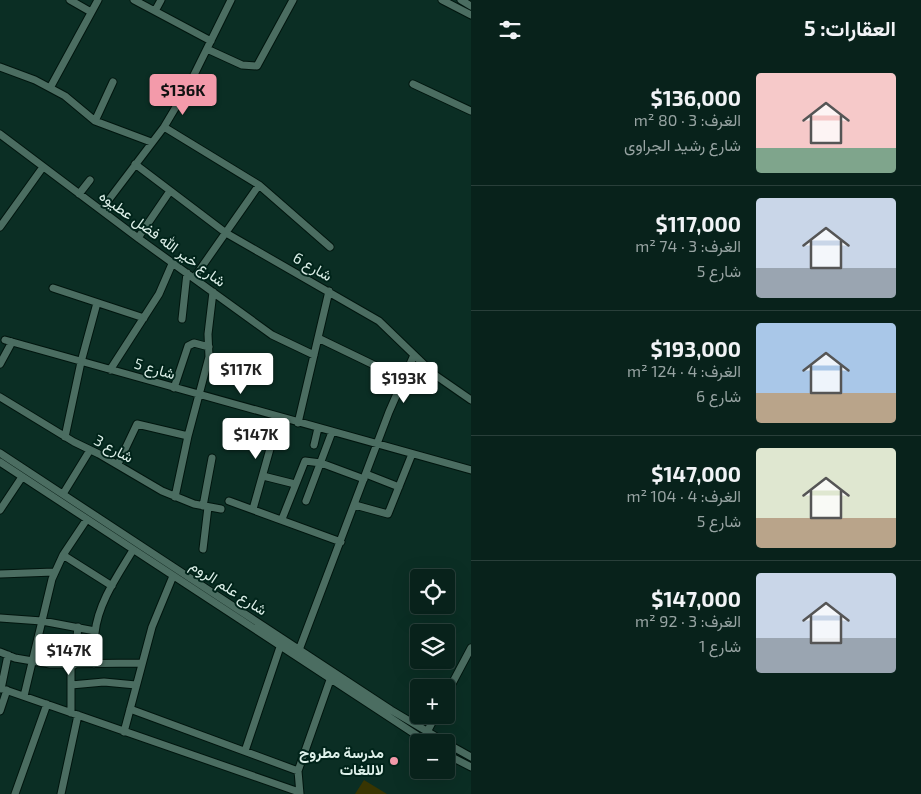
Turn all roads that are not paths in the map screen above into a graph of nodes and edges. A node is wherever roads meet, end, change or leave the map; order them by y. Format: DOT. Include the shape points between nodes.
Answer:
graph roads {
  1 [pos="70,0"];
  2 [pos="98,0"];
  3 [pos="134,0"];
  4 [pos="161,0"];
  5 [pos="231,0"];
  6 [pos="294,0"];
  7 [pos="442,0"];
  8 [pos="461,0"];
  9 [pos="471,6"];
  10 [pos="155,11"];
  11 [pos="91,12"];
  12 [pos="471,15"];
  13 [pos="209,45"];
  14 [pos="0,67"];
  15 [pos="113,82"];
  16 [pos="413,84"];
  17 [pos="50,88"];
  18 [pos="471,111"];
  19 [pos="94,121"];
  20 [pos="164,127"];
  21 [pos="0,134"];
  22 [pos="151,142"];
  23 [pos="135,164"];
  24 [pos="43,167"];
  25 [pos="90,180"];
  26 [pos="259,185"];
  27 [pos="170,191"];
  28 [pos="79,194"];
  29 [pos="100,210"];
  30 [pos="0,227"];
  31 [pos="226,233"];
  32 [pos="138,238"];
  33 [pos="330,246"];
  34 [pos="172,264"];
  35 [pos="187,273"];
  36 [pos="194,278"];
  37 [pos="53,288"];
  38 [pos="329,291"];
  39 [pos="213,292"];
  40 [pos="97,303"];
  41 [pos="144,318"];
  42 [pos="182,319"];
  43 [pos="318,338"];
  44 [pos="209,347"];
  45 [pos="314,355"];
  46 [pos="414,355"];
  47 [pos="81,362"];
  48 [pos="0,364"];
  49 [pos="110,370"];
  50 [pos="403,379"];
  51 [pos="174,388"];
  52 [pos="198,394"];
  53 [pos="0,397"];
  54 [pos="471,400"];
  55 [pos="279,417"];
  56 [pos="298,422"];
  57 [pos="318,428"];
  58 [pos="332,432"];
  59 [pos="188,436"];
  60 [pos="65,437"];
  61 [pos="377,444"];
  62 [pos="314,445"];
  63 [pos="90,450"];
  64 [pos="0,453"];
  65 [pos="412,454"];
  66 [pos="212,458"];
  67 [pos="0,462"];
  68 [pos="321,463"];
  69 [pos="118,464"];
  70 [pos="471,470"];
  71 [pos="263,476"];
  72 [pos="365,476"];
  73 [pos="22,477"];
  74 [pos="295,484"];
  75 [pos="399,486"];
  76 [pos="63,494"];
  77 [pos="175,497"];
  78 [pos="229,501"];
  79 [pos="306,501"];
  80 [pos="355,505"];
  81 [pos="205,507"];
  82 [pos="222,509"];
  83 [pos="253,509"];
  84 [pos="0,510"];
  85 [pos="86,519"];
  86 [pos="282,519"];
  87 [pos="132,540"];
  88 [pos="341,542"];
  89 [pos="131,548"];
  90 [pos="203,549"];
  91 [pos="63,555"];
  92 [pos="54,572"];
  93 [pos="0,574"];
  94 [pos="173,576"];
  95 [pos="112,586"];
  96 [pos="0,618"];
  97 [pos="42,621"];
  98 [pos="78,627"];
  99 [pos="95,631"];
  100 [pos="280,647"];
  101 [pos="471,648"];
  102 [pos="299,650"];
  103 [pos="0,652"];
  104 [pos="8,655"];
  105 [pos="33,662"];
  106 [pos="142,663"];
  107 [pos="94,664"];
  108 [pos="73,665"];
  109 [pos="455,679"];
  110 [pos="330,680"];
  111 [pos="71,685"];
  112 [pos="136,685"];
  113 [pos="3,689"];
  114 [pos="24,696"];
  115 [pos="47,704"];
  116 [pos="130,709"];
  117 [pos="0,711"];
  118 [pos="74,714"];
  119 [pos="431,724"];
  120 [pos="124,732"];
  121 [pos="427,732"];
  122 [pos="414,734"];
  123 [pos="430,734"];
  124 [pos="455,748"];
  125 [pos="245,751"];
  126 [pos="471,757"];
  127 [pos="455,759"];
  128 [pos="471,767"];
  129 [pos="298,771"];
  130 [pos="300,793"];
  131 [pos="15,794"];
  132 [pos="61,794"];
  1 -- 11 [label="street"];
  2 -- 11 [label="street"];
  3 -- 10 [label="street"];
  4 -- 10 [label="street"];
  5 -- 13 [label="street"];
  6 -- 13 [label="street" via="257,66 242,65"];
  7 -- 12 [label="street"];
  8 -- 9 [label="street"];
  10 -- 13 [label="street"];
  11 -- 17 [label="street"];
  13 -- 20 [label="street"];
  14 -- 17 [label="street"];
  15 -- 19 [label="street"];
  16 -- 18 [label="street"];
  17 -- 19 [label="street" via="76,104"];
  19 -- 22 [label="street"];
  20 -- 22 [label="street"];
  20 -- 26 [label="street"];
  21 -- 24 [label="street, شارع خير الله فضل عطيوه"];
  22 -- 23 [label="street"];
  23 -- 27 [label="street, شارع 6"];
  23 -- 29 [label="street"];
  24 -- 28 [label="street, شارع خير الله فضل عطيوه"];
  24 -- 30 [label="street"];
  25 -- 28 [label="street"];
  26 -- 31 [label="street"];
  26 -- 33 [label="street"];
  27 -- 31 [label="street, شارع 6"];
  27 -- 32 [label="street"];
  28 -- 29 [label="street, شارع خير الله فضل عطيوه"];
  29 -- 32 [label="street, شارع خير الله فضل عطيوه"];
  31 -- 36 [label="street"];
  31 -- 38 [label="street, شارع 6"];
  32 -- 34 [label="street, شارع خير الله فضل عطيوه"];
  34 -- 35 [label="street, شارع خير الله فضل عطيوه"];
  34 -- 41 [label="street"];
  35 -- 36 [label="street, شارع خير الله فضل عطيوه"];
  35 -- 42 [label="street"];
  36 -- 39 [label="street, شارع خير الله فضل عطيوه"];
  37 -- 40 [label="street"];
  38 -- 43 [label="street"];
  38 -- 46 [label="street, شارع 6" via="379,321"];
  39 -- 44 [label="street"];
  39 -- 45 [label="street, شارع خير الله فضل عطيوه" via="280,340"];
  40 -- 41 [label="street"];
  40 -- 47 [label="street"];
  41 -- 49 [label="street"];
  43 -- 45 [label="street"];
  43 -- 50 [label="street"];
  44 -- 51 [label="street" via="194,343 188,346"];
  44 -- 52 [label="street"];
  45 -- 56 [label="street"];
  46 -- 50 [label="street"];
  46 -- 54 [label="street, شارع 6"];
  47 -- 48 [label="street, شارع 5" via="8,341"];
  47 -- 49 [label="street, شارع 5"];
  47 -- 60 [label="street"];
  49 -- 51 [label="street, شارع 5"];
  50 -- 61 [label="street"];
  51 -- 52 [label="street, شارع 5"];
  52 -- 55 [label="street, شارع 5"];
  52 -- 59 [label="street"];
  53 -- 60 [label="street, شارع 3"];
  55 -- 56 [label="street, شارع 5"];
  55 -- 71 [label="street"];
  56 -- 57 [label="street, شارع 5"];
  57 -- 58 [label="street, شارع 5"];
  57 -- 62 [label="street"];
  58 -- 61 [label="street, شارع 5"];
  58 -- 68 [label="street"];
  59 -- 69 [label="street" via="137,424"];
  59 -- 77 [label="street"];
  60 -- 63 [label="street, شارع 3"];
  61 -- 65 [label="street, شارع 5"];
  61 -- 72 [label="street"];
  63 -- 69 [label="street, شارع 3"];
  63 -- 76 [label="street"];
  64 -- 76 [label="street, شارع علم الروم"];
  65 -- 70 [label="street, شارع 5"];
  65 -- 75 [label="street"];
  66 -- 81 [label="street"];
  67 -- 73 [label="street, شارع علم الروم"];
  68 -- 72 [label="street"];
  68 -- 74 [label="street" via="305,460"];
  68 -- 79 [label="street"];
  69 -- 77 [label="street, شارع 3"];
  71 -- 74 [label="street"];
  71 -- 83 [label="street"];
  72 -- 75 [label="street"];
  72 -- 80 [label="street"];
  73 -- 84 [label="street"];
  73 -- 85 [label="street, شارع علم الروم"];
  74 -- 86 [label="street"];
  75 -- 80 [label="street" via="388,514"];
  76 -- 87 [label="street, شارع علم الروم"];
  77 -- 81 [label="street, شارع 3"];
  78 -- 83 [label="street"];
  80 -- 88 [label="street"];
  81 -- 82 [label="street, شارع 3"];
  81 -- 90 [label="street"];
  83 -- 86 [label="street"];
  85 -- 89 [label="street, شارع علم الروم"];
  85 -- 91 [label="street"];
  86 -- 88 [label="street"];
  87 -- 89 [label="street"];
  87 -- 102 [label="street, شارع علم الروم"];
  88 -- 102 [label="street"];
  89 -- 94 [label="street, شارع علم الروم"];
  89 -- 95 [label="street"];
  91 -- 92 [label="street"];
  91 -- 95 [label="street"];
  92 -- 93 [label="street"];
  92 -- 97 [label="street"];
  94 -- 100 [label="street, شارع علم الروم"];
  94 -- 106 [label="street"];
  95 -- 99 [label="street"];
  96 -- 97 [label="street"];
  97 -- 98 [label="street"];
  97 -- 105 [label="street"];
  98 -- 99 [label="street"];
  98 -- 108 [label="street"];
  99 -- 107 [label="street"];
  100 -- 110 [label="street, شارع علم الروم"];
  100 -- 125 [label="street"];
  101 -- 109 [label="street"];
  102 -- 121 [label="street, شارع علم الروم"];
  103 -- 104 [label="street"];
  104 -- 105 [label="street"];
  104 -- 113 [label="street"];
  105 -- 108 [label="street"];
  105 -- 114 [label="street"];
  106 -- 107 [label="street"];
  106 -- 112 [label="street"];
  107 -- 108 [label="street"];
  108 -- 111 [label="street"];
  110 -- 122 [label="street, شارع علم الروم"];
  110 -- 129 [label="street"];
  111 -- 112 [label="street" via="104,682"];
  111 -- 118 [label="street"];
  112 -- 116 [label="street"];
  113 -- 114 [label="street"];
  113 -- 117 [label="street"];
  114 -- 115 [label="street"];
  115 -- 118 [label="street"];
  115 -- 131 [label="street"];
  116 -- 120 [label="street"];
  116 -- 125 [label="street"];
  118 -- 120 [label="street"];
  118 -- 132 [label="street"];
  119 -- 121 [label="street"];
  120 -- 130 [label="street"];
  121 -- 123 [label="street, شارع علم الروم"];
  124 -- 126 [label="street, شارع علم الروم"];
  125 -- 129 [label="street"];
  127 -- 128 [label="street"];
  129 -- 130 [label="street"];
}
